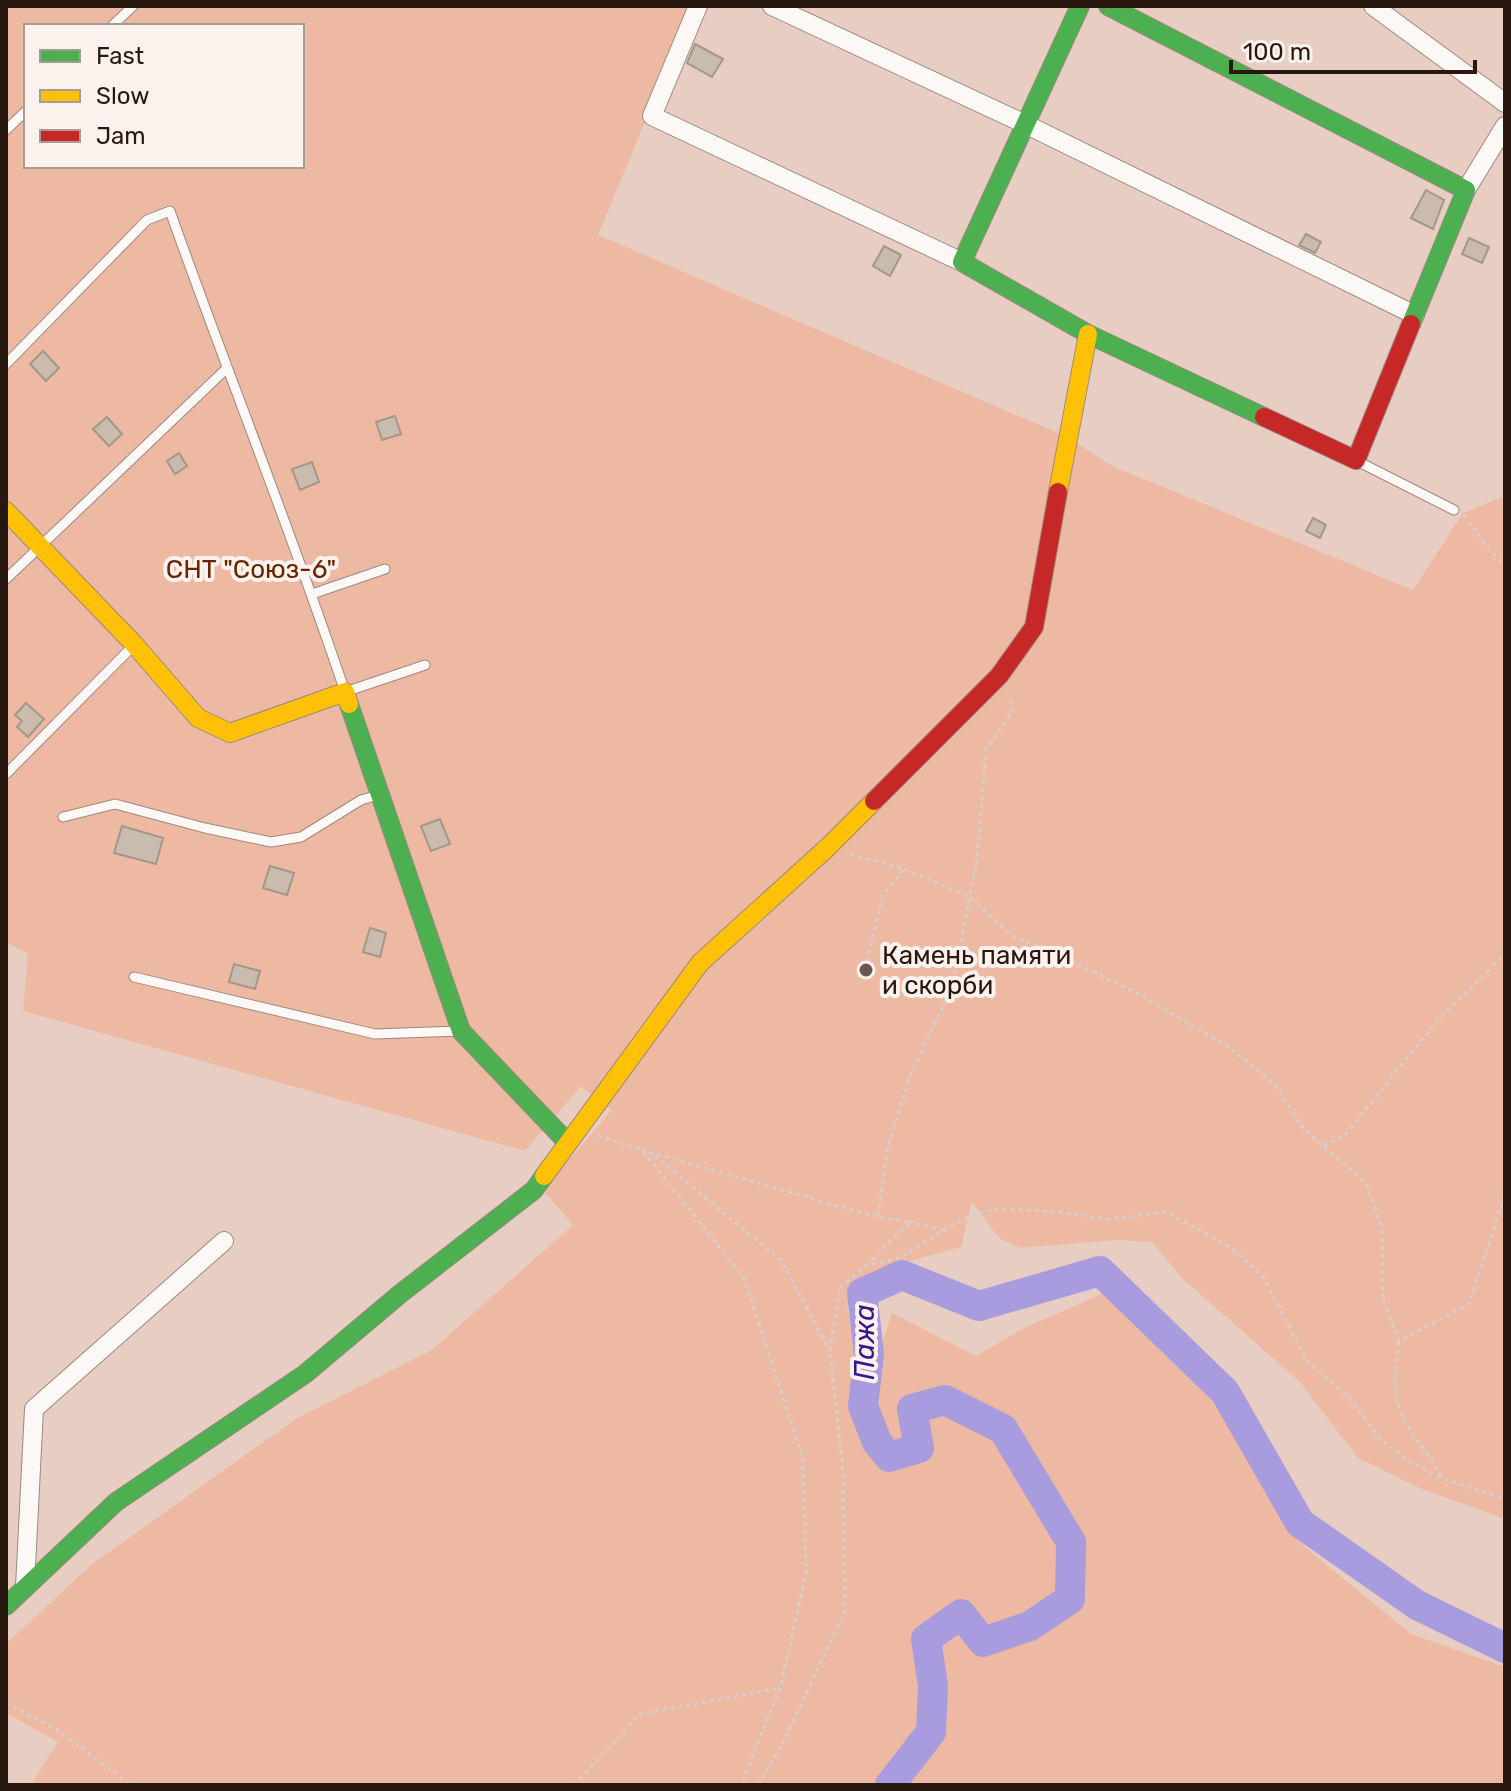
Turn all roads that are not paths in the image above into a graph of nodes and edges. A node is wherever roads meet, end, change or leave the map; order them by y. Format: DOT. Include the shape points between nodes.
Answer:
graph roads {
  1 [pos="133,6"];
  2 [pos="698,6"];
  3 [pos="772,6"];
  4 [pos="1080,6"];
  5 [pos="1108,6"];
  6 [pos="1373,6"];
  7 [pos="114,24"];
  8 [pos="1505,103"];
  9 [pos="24,113"];
  10 [pos="1025,124"];
  11 [pos="1505,126"];
  12 [pos="6,130"];
  13 [pos="1466,190"];
  14 [pos="962,262"];
  15 [pos="1415,315"];
  16 [pos="1088,334"];
  17 [pos="6,364"];
  18 [pos="226,369"];
  19 [pos="1356,460"];
  20 [pos="6,511"];
  21 [pos="1458,511"];
  22 [pos="40,546"];
  23 [pos="385,569"];
  24 [pos="6,579"];
  25 [pos="312,594"];
  26 [pos="134,644"];
  27 [pos="425,665"];
  28 [pos="345,692"];
  29 [pos="6,774"];
  30 [pos="381,795"];
  31 [pos="63,817"];
  32 [pos="134,977"];
  33 [pos="461,1031"];
  34 [pos="573,1136"];
  35 [pos="224,1241"];
  36 [pos="25,1587"];
  37 [pos="6,1606"];
  1 -- 7 [label="lane"];
  2 -- 14 [label="street" via="652,116"];
  3 -- 10 [label="street"];
  4 -- 10 [label="street"];
  5 -- 13 [label="street"];
  6 -- 8 [label="street"];
  9 -- 12 [label="lane"];
  10 -- 14 [label="street"];
  10 -- 15 [label="street"];
  11 -- 13 [label="street"];
  13 -- 15 [label="street"];
  14 -- 16 [label="street"];
  15 -- 19 [label="street"];
  16 -- 19 [label="street"];
  16 -- 34 [label="street" via="1034,627 999,676 828,847 700,963"];
  17 -- 18 [label="lane" via="147,220 170,211"];
  18 -- 22 [label="lane"];
  18 -- 25 [label="lane"];
  19 -- 21 [label="lane"];
  20 -- 22 [label="street"];
  22 -- 24 [label="lane"];
  22 -- 26 [label="street"];
  23 -- 25 [label="lane"];
  25 -- 28 [label="lane"];
  26 -- 28 [label="street" via="198,718 230,733"];
  26 -- 29 [label="lane"];
  27 -- 28 [label="lane"];
  28 -- 30 [label="street"];
  30 -- 31 [label="lane" via="361,800 301,837 271,842 115,804"];
  30 -- 33 [label="street"];
  32 -- 33 [label="lane" via="375,1034"];
  33 -- 34 [label="street"];
  34 -- 36 [label="street" via="534,1190 305,1374 116,1502"];
  35 -- 36 [label="street" via="34,1409"];
  36 -- 37 [label="street"];
}
